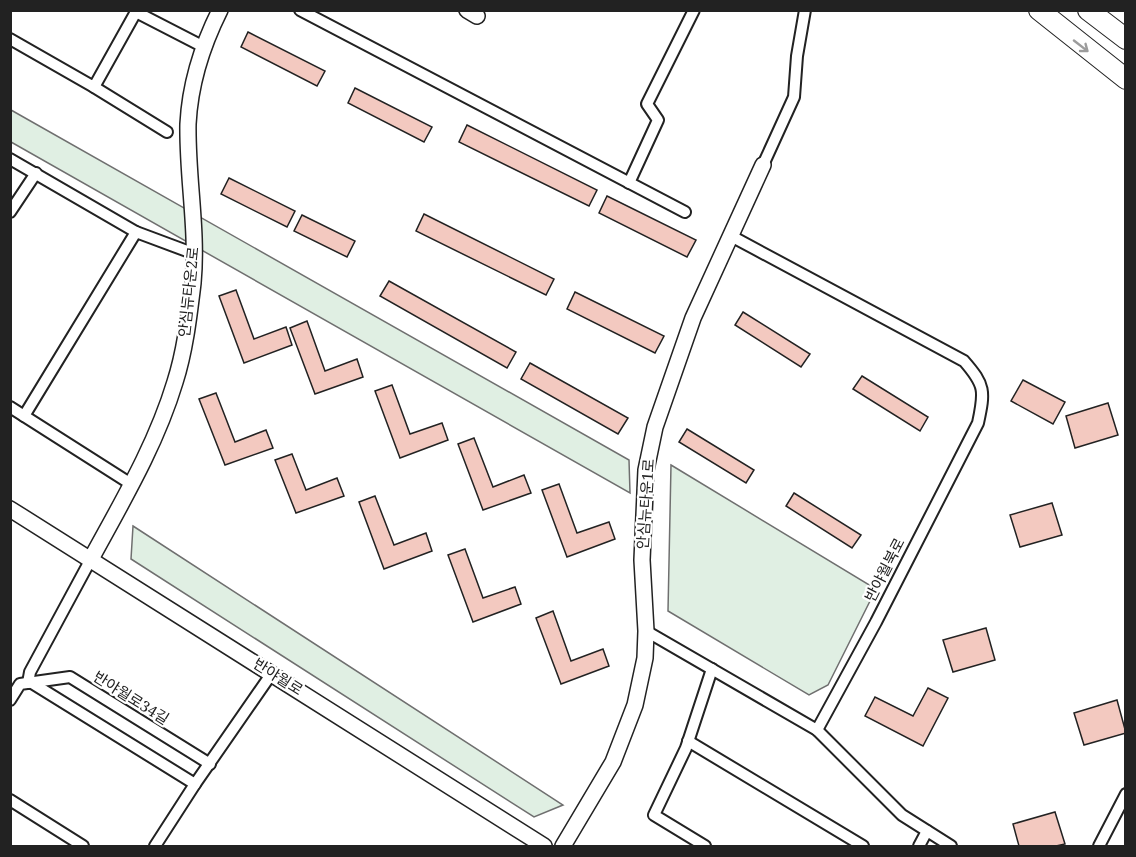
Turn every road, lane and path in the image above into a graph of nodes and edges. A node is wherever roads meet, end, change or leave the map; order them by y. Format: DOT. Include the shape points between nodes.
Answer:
graph roads {
  1 [pos="220,10"];
  2 [pos="300,10"];
  3 [pos="694,10"];
  4 [pos="805,10"];
  5 [pos="1039,10"];
  6 [pos="1088,10"];
  7 [pos="136,11"];
  8 [pos="10,39"];
  9 [pos="1125,39"];
  10 [pos="204,46"];
  11 [pos="1125,79"];
  12 [pos="94,87"];
  13 [pos="166,132"];
  14 [pos="10,159"];
  15 [pos="763,165"];
  16 [pos="36,173"];
  17 [pos="629,183"];
  18 [pos="10,212"];
  19 [pos="685,212"];
  20 [pos="136,232"];
  21 [pos="731,236"];
  22 [pos="195,254"];
  23 [pos="10,407"];
  24 [pos="24,416"];
  25 [pos="131,484"];
  26 [pos="10,509"];
  27 [pos="91,559"];
  28 [pos="646,631"];
  29 [pos="712,669"];
  30 [pos="272,673"];
  31 [pos="27,683"];
  32 [pos="10,700"];
  33 [pos="818,730"];
  34 [pos="688,741"];
  35 [pos="210,764"];
  36 [pos="195,784"];
  37 [pos="1125,794"];
  38 [pos="10,800"];
  39 [pos="927,831"];
  40 [pos="83,846"];
  41 [pos="155,846"];
  42 [pos="544,846"];
  43 [pos="562,846"];
  44 [pos="705,846"];
  45 [pos="863,846"];
  46 [pos="919,846"];
  47 [pos="951,846"];
  48 [pos="1099,846"];
  1 -- 10 [label="street, 안심뉴타운2로"];
  2 -- 17 [label="street"];
  3 -- 17 [label="street" via="647,104 658,120"];
  4 -- 15 [label="street" via="794,97"];
  5 -- 11 [label="highway, one-way"];
  6 -- 9 [label="highway"];
  7 -- 10 [label="street"];
  7 -- 12 [label="street"];
  8 -- 12 [label="street"];
  10 -- 22 [label="street, 안심뉴타운2로" via="195,74 188,124"];
  12 -- 13 [label="street"];
  14 -- 16 [label="street"];
  15 -- 21 [label="street, 안심뉴타운1로"];
  16 -- 18 [label="street"];
  16 -- 20 [label="street"];
  17 -- 19 [label="street"];
  20 -- 22 [label="street"];
  20 -- 24 [label="street"];
  21 -- 28 [label="street, 안심뉴타운1로" via="693,318 655,427 646,470 642,560"];
  21 -- 33 [label="street, 반야월북로" via="963,361 979,378 982,400 978,423"];
  22 -- 25 [label="street, 안심뉴타운2로" via="187,331 176,381"];
  23 -- 24 [label="street"];
  24 -- 25 [label="street"];
  25 -- 27 [label="street, 안심뉴타운2로"];
  26 -- 27 [label="street, 반야월로"];
  27 -- 30 [label="street, 반야월로"];
  27 -- 31 [label="street"];
  28 -- 29 [label="street"];
  28 -- 43 [label="street, 안심뉴타운1로" via="645,658 631,715 613,762"];
  29 -- 33 [label="street"];
  29 -- 34 [label="street"];
  30 -- 35 [label="street"];
  30 -- 42 [label="street, 반야월로"];
  31 -- 32 [label="street"];
  31 -- 35 [label="street, 반야월로34길" via="70,677"];
  31 -- 36 [label="street"];
  33 -- 39 [label="street" via="902,815"];
  34 -- 44 [label="street" via="654,815"];
  34 -- 45 [label="street"];
  35 -- 36 [label="street"];
  36 -- 41 [label="street"];
  37 -- 48 [label="street"];
  38 -- 40 [label="street"];
  39 -- 46 [label="street"];
  39 -- 47 [label="street"];
}
